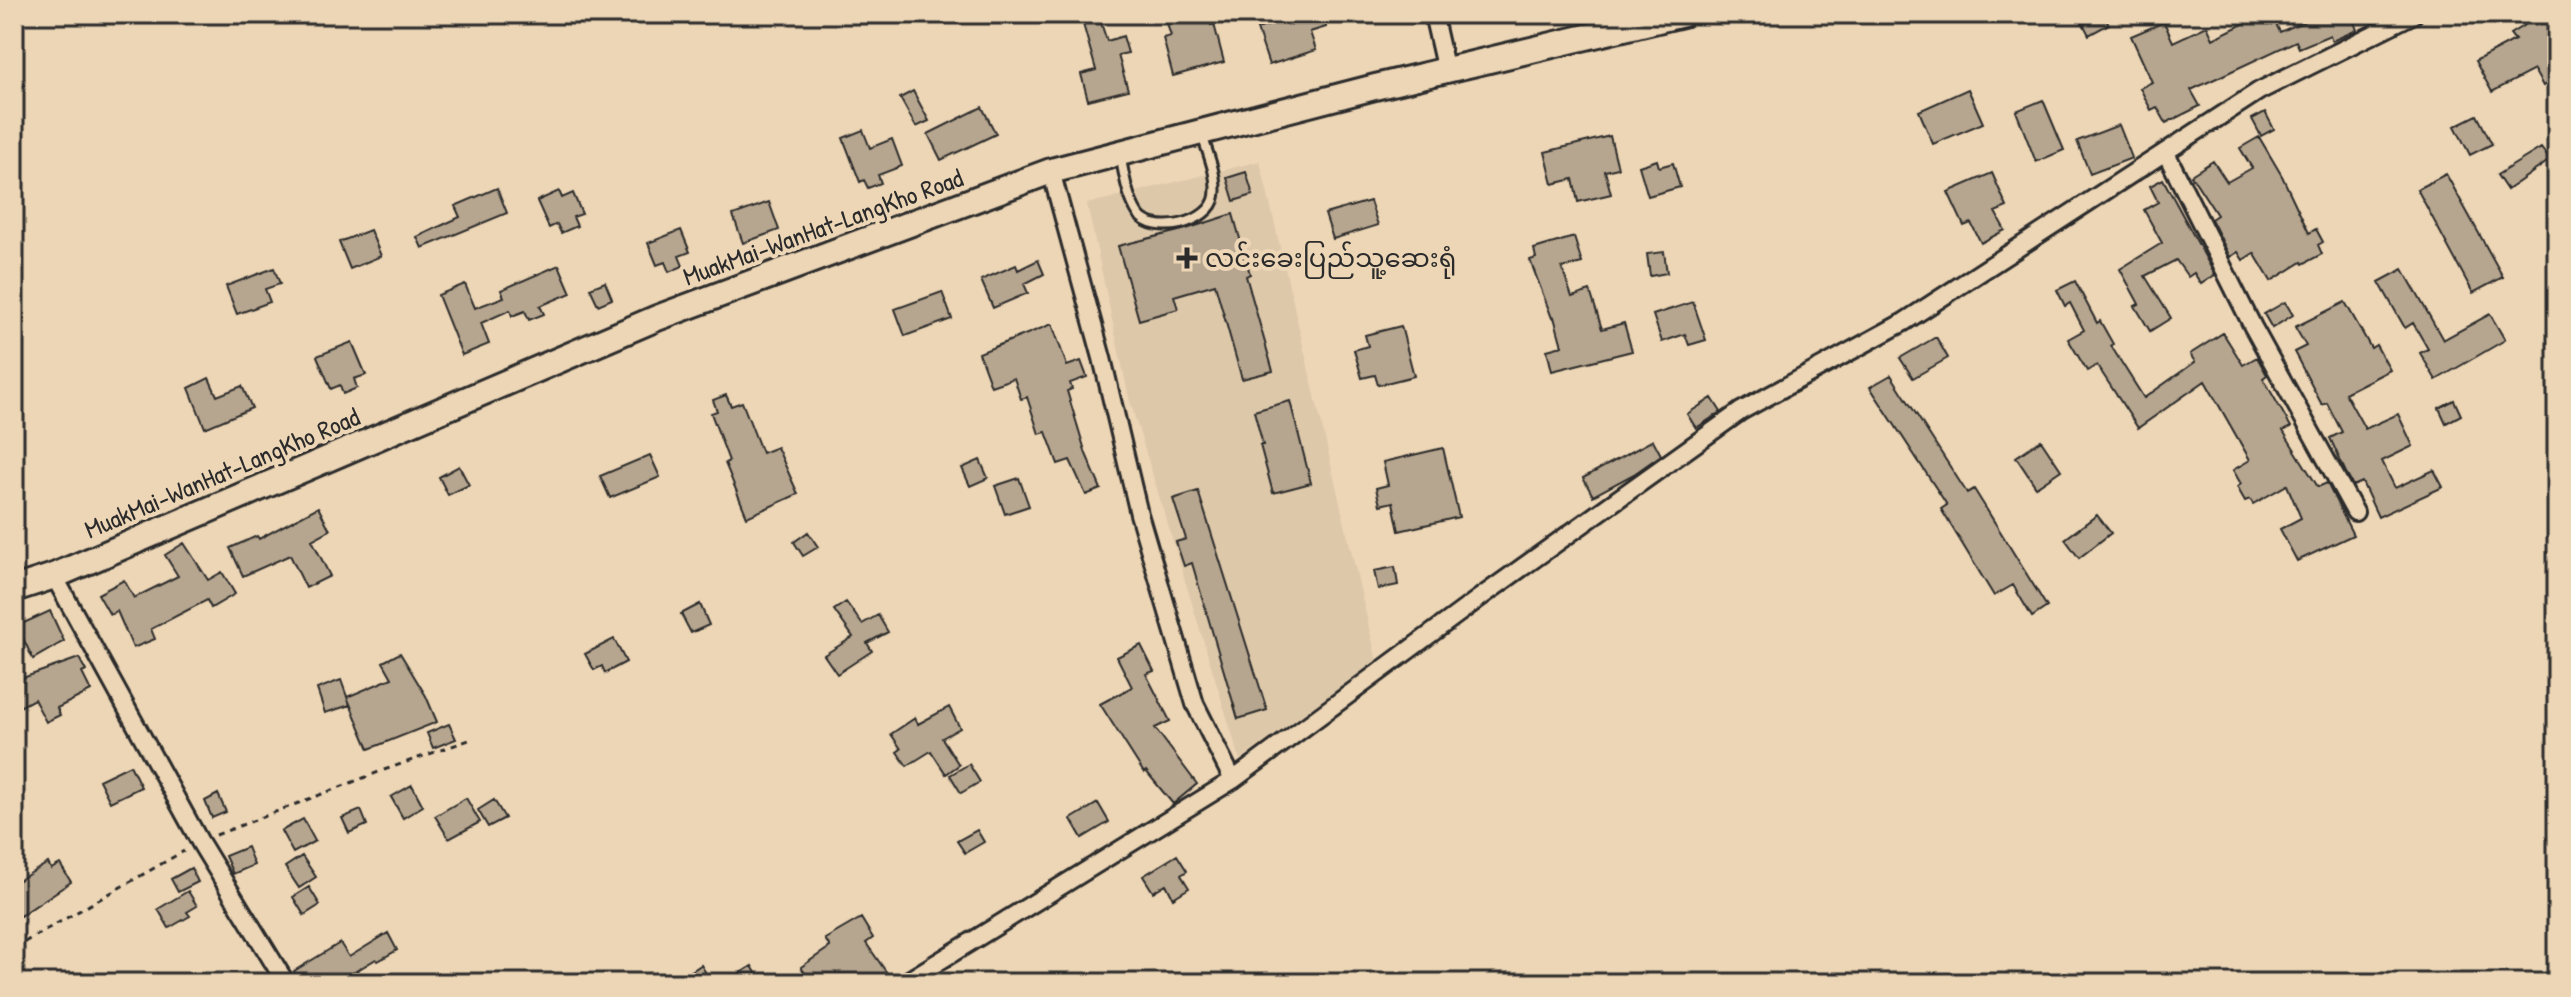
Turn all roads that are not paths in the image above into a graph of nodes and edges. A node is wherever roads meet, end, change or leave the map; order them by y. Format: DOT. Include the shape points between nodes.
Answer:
graph roads {
  1 [pos="1433,14"];
  2 [pos="1683,14"];
  3 [pos="2414,14"];
  4 [pos="1446,71"];
  5 [pos="1202,132"];
  6 [pos="2166,153"];
  7 [pos="1119,154"];
  8 [pos="1051,171"];
  9 [pos="2355,512"];
  10 [pos="54,576"];
  11 [pos="14,589"];
  12 [pos="1233,780"];
  13 [pos="286,983"];
  14 [pos="904,983"];
  1 -- 4 [label="street"];
  2 -- 4 [label="main road, MuakMai-WanHat-LangKho Road"];
  3 -- 6 [label="street" via="2259,91"];
  4 -- 5 [label="main road, MuakMai-WanHat-LangKho Road"];
  5 -- 7 [label="main road, MuakMai-WanHat-LangKho Road"];
  5 -- 7 [label="lane" via="1215,197 1197,218 1161,227 1148,223 1129,193"];
  6 -- 9 [label="street" via="2253,327"];
  6 -- 12 [label="street" via="1904,322 1741,411"];
  7 -- 8 [label="main road, MuakMai-WanHat-LangKho Road"];
  8 -- 10 [label="main road, MuakMai-WanHat-LangKho Road" via="657,318"];
  8 -- 12 [label="street" via="1139,514 1195,704"];
  10 -- 11 [label="main road, MuakMai-WanHat-LangKho Road"];
  10 -- 13 [label="street" via="200,842"];
  12 -- 14 [label="street"];
}
